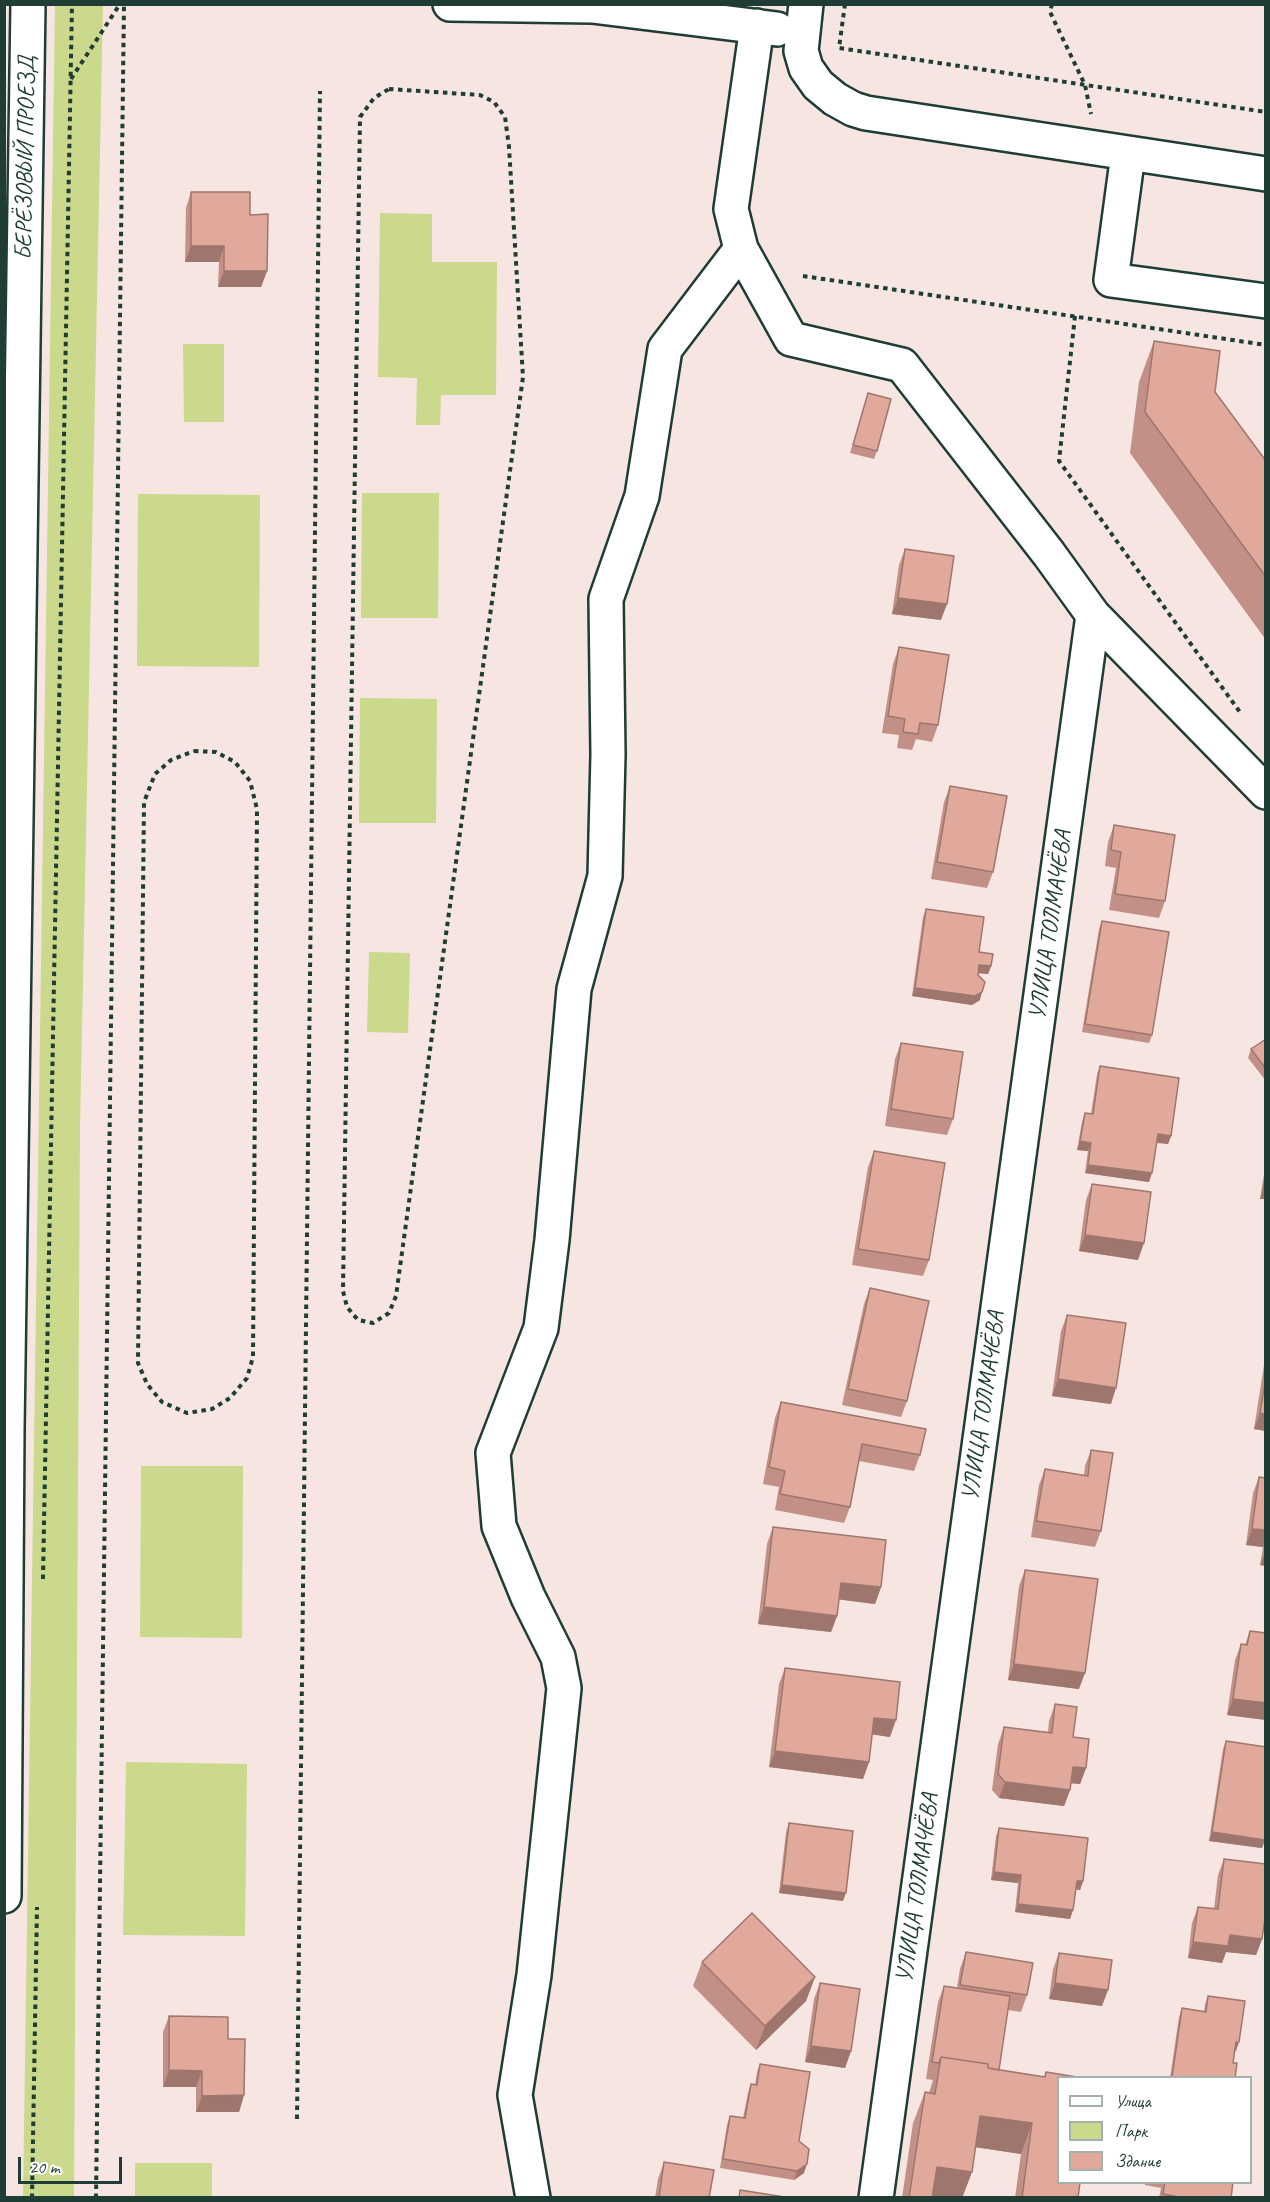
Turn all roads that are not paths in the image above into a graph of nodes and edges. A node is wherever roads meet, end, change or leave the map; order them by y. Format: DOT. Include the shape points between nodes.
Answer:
graph roads {
  1 [pos="28,4"];
  2 [pos="450,4"];
  3 [pos="804,18"];
  4 [pos="757,26"];
  5 [pos="1114,152"];
  6 [pos="1266,174"];
  7 [pos="741,249"];
  8 [pos="1266,300"];
  9 [pos="1093,615"];
  10 [pos="1266,792"];
  11 [pos="6,1428"];
  12 [pos="4,1896"];
  13 [pos="533,2198"];
  14 [pos="876,2198"];
  1 -- 11 [label="street, БЕРЁЗОВЫЙ ПРОЕЗД"];
  2 -- 4 [label="street" via="592,6"];
  3 -- 4 [label="street"];
  3 -- 5 [label="street" via="801,51 806,68 818,85 853,109"];
  4 -- 7 [label="street" via="731,209"];
  5 -- 6 [label="street"];
  5 -- 8 [label="street" via="1111,280"];
  7 -- 9 [label="street" via="791,339 902,365"];
  7 -- 13 [label="street" via="665,350 642,496 606,599 605,876 574,989 541,1328 493,1453 499,1526 558,1657 564,1688 534,1975 515,2095"];
  9 -- 10 [label="street"];
  9 -- 14 [label="street, УЛИЦА ТОЛМАЧЁВА"];
  11 -- 12 [label="street, БЕРЁЗОВЫЙ ПРОЕЗД"];
}
